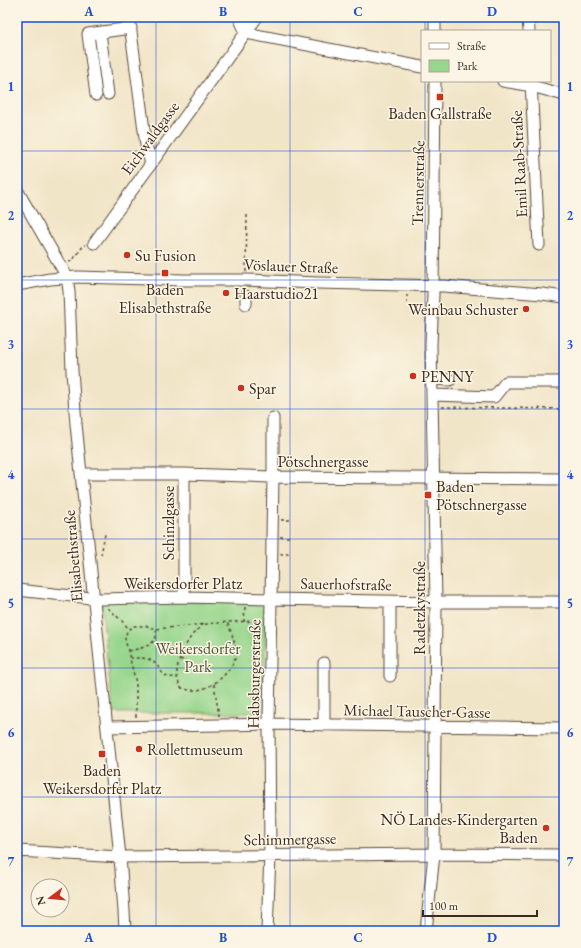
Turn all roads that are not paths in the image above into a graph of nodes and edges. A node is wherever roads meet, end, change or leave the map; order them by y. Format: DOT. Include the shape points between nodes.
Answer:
graph roads {
  1 [pos="129,17"];
  2 [pos="239,17"];
  3 [pos="257,17"];
  4 [pos="435,17"];
  5 [pos="528,17"];
  6 [pos="131,28"];
  7 [pos="435,30"];
  8 [pos="529,30"];
  9 [pos="100,33"];
  10 [pos="246,33"];
  11 [pos="421,67"];
  12 [pos="435,82"];
  13 [pos="513,82"];
  14 [pos="532,84"];
  15 [pos="108,94"];
  16 [pos="96,95"];
  17 [pos="564,95"];
  18 [pos="151,164"];
  19 [pos="17,190"];
  20 [pos="94,242"];
  21 [pos="539,245"];
  22 [pos="67,277"];
  23 [pos="17,285"];
  24 [pos="433,286"];
  25 [pos="564,297"];
  26 [pos="432,379"];
  27 [pos="450,380"];
  28 [pos="564,382"];
  29 [pos="432,401"];
  30 [pos="273,418"];
  31 [pos="81,474"];
  32 [pos="184,474"];
  33 [pos="273,477"];
  34 [pos="434,478"];
  35 [pos="564,479"];
  36 [pos="17,590"];
  37 [pos="184,597"];
  38 [pos="94,598"];
  39 [pos="271,599"];
  40 [pos="390,601"];
  41 [pos="436,602"];
  42 [pos="564,602"];
  43 [pos="324,663"];
  44 [pos="390,676"];
  45 [pos="269,724"];
  46 [pos="324,725"];
  47 [pos="435,727"];
  48 [pos="107,728"];
  49 [pos="564,728"];
  50 [pos="17,851"];
  51 [pos="434,854"];
  52 [pos="270,855"];
  53 [pos="564,855"];
  54 [pos="120,857"];
  55 [pos="125,931"];
  56 [pos="267,931"];
  57 [pos="426,931"];
  1 -- 6 [label="street"];
  2 -- 10 [label="street"];
  3 -- 10 [label="street, Eichwaldgasse"];
  4 -- 7 [label="street"];
  5 -- 8 [label="street"];
  6 -- 9 [label="street"];
  6 -- 18 [label="street" via="146,145"];
  9 -- 15 [label="street"];
  9 -- 16 [label="street" via="88,34"];
  10 -- 11 [label="street"];
  10 -- 18 [label="street, Eichwaldgasse"];
  12 -- 24 [label="street, Trennerstraße"];
  13 -- 14 [label="street"];
  14 -- 17 [label="street"];
  14 -- 21 [label="street, Emil Raab-Straße"];
  18 -- 20 [label="street, Eichwaldgasse"];
  19 -- 22 [label="street, Elisabethstraße"];
  22 -- 23 [label="street, Vöslauer Straße"];
  22 -- 24 [label="street, Vöslauer Straße" via="184,280 246,292 318,283"];
  22 -- 31 [label="street, Elisabethstraße"];
  24 -- 25 [label="street, Vöslauer Straße"];
  24 -- 26 [label="street, Radetzkystraße"];
  26 -- 27 [label="street"];
  26 -- 29 [label="street, Radetzkystraße"];
  28 -- 29 [label="street" via="506,382 494,397"];
  29 -- 34 [label="street, Radetzkystraße"];
  30 -- 33 [label="street, Habsburgerstraße"];
  31 -- 32 [label="street, Pötschnergasse"];
  31 -- 38 [label="street, Elisabethstraße"];
  32 -- 33 [label="street, Pötschnergasse"];
  32 -- 37 [label="street, Schinzlgasse"];
  33 -- 34 [label="street, Pötschnergasse"];
  33 -- 39 [label="street, Habsburgerstraße"];
  34 -- 35 [label="street, Pötschnergasse"];
  34 -- 41 [label="street, Radetzkystraße"];
  36 -- 38 [label="street"];
  37 -- 38 [label="street, Weikersdorfer Platz"];
  37 -- 39 [label="street, Weikersdorfer Platz"];
  38 -- 48 [label="street, Elisabethstraße"];
  39 -- 40 [label="street, Sauerhofstraße"];
  39 -- 45 [label="street, Habsburgerstraße"];
  40 -- 41 [label="street, Sauerhofstraße"];
  40 -- 44 [label="street"];
  41 -- 42 [label="street, Sauerhofstraße"];
  41 -- 47 [label="street, Radetzkystraße"];
  43 -- 46 [label="street"];
  45 -- 46 [label="street, Michael Tauscher-Gasse"];
  45 -- 48 [label="street"];
  45 -- 52 [label="street, Habsburgerstraße"];
  46 -- 47 [label="street, Michael Tauscher-Gasse"];
  47 -- 49 [label="street, Michael Tauscher-Gasse"];
  47 -- 51 [label="street, Radetzkystraße"];
  48 -- 54 [label="street, Elisabethstraße"];
  50 -- 54 [label="street, Schimmergasse"];
  51 -- 52 [label="street, Schimmergasse"];
  51 -- 53 [label="street, Schimmergasse"];
  51 -- 57 [label="street, Radetzkystraße"];
  52 -- 54 [label="street, Schimmergasse"];
  52 -- 56 [label="street, Habsburgerstraße"];
  54 -- 55 [label="street, Elisabethstraße"];
}
